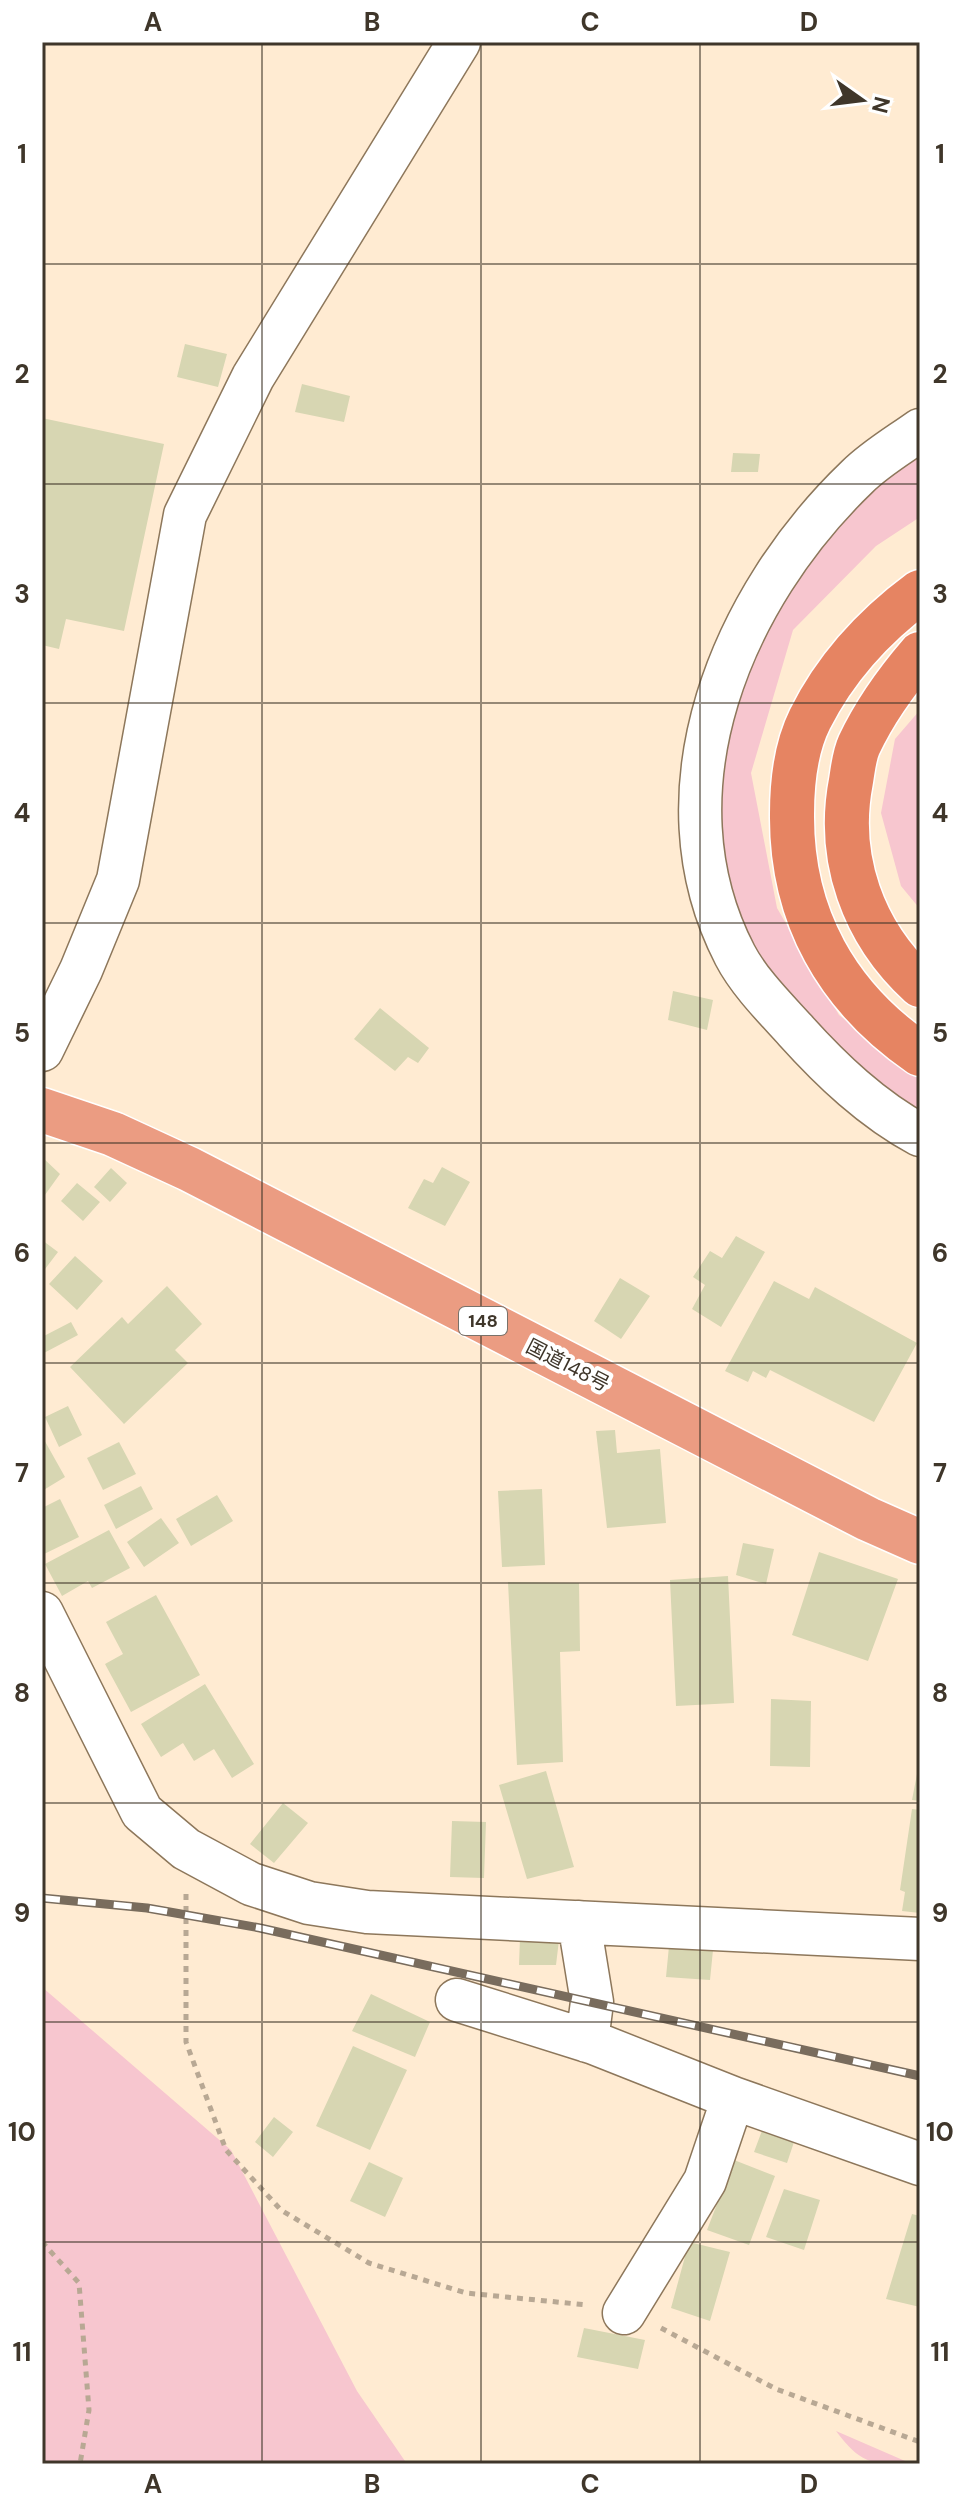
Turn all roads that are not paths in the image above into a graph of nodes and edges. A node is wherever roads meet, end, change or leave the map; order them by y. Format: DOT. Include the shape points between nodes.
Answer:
graph roads {
  1 [pos="459,42"];
  2 [pos="920,430"];
  3 [pos="920,592"];
  4 [pos="920,654"];
  5 [pos="920,985"];
  6 [pos="42,1050"];
  7 [pos="920,1054"];
  8 [pos="42,1110"];
  9 [pos="920,1135"];
  10 [pos="920,1542"];
  11 [pos="42,1613"];
  12 [pos="579,1922"];
  13 [pos="920,1939"];
  14 [pos="457,2000"];
  15 [pos="587,2041"];
  16 [pos="733,2098"];
  17 [pos="920,2164"];
  18 [pos="624,2313"];
  1 -- 6 [label="street" via="253,377 185,515 118,880"];
  2 -- 9 [label="street" via="858,476 802,538 760,600 723,682 699,774 710,897 736,957 823,1062 888,1118"];
  3 -- 7 [label="highway" via="893,611 846,659 809,721 792,784 792,851 807,917 840,978 885,1030"];
  4 -- 5 [label="highway" via="886,694 857,749 846,808 849,862 866,917"];
  8 -- 10 [label="highway, 国道148号 / 148" via="113,1134 189,1169"];
  11 -- 12 [label="street" via="142,1812 186,1849 251,1884 309,1903 367,1912"];
  12 -- 13 [label="street"];
  12 -- 15 [label="street" via="592,2002"];
  14 -- 15 [label="street"];
  15 -- 16 [label="street"];
  16 -- 17 [label="street"];
  16 -- 18 [label="street" via="705,2181"];
}
